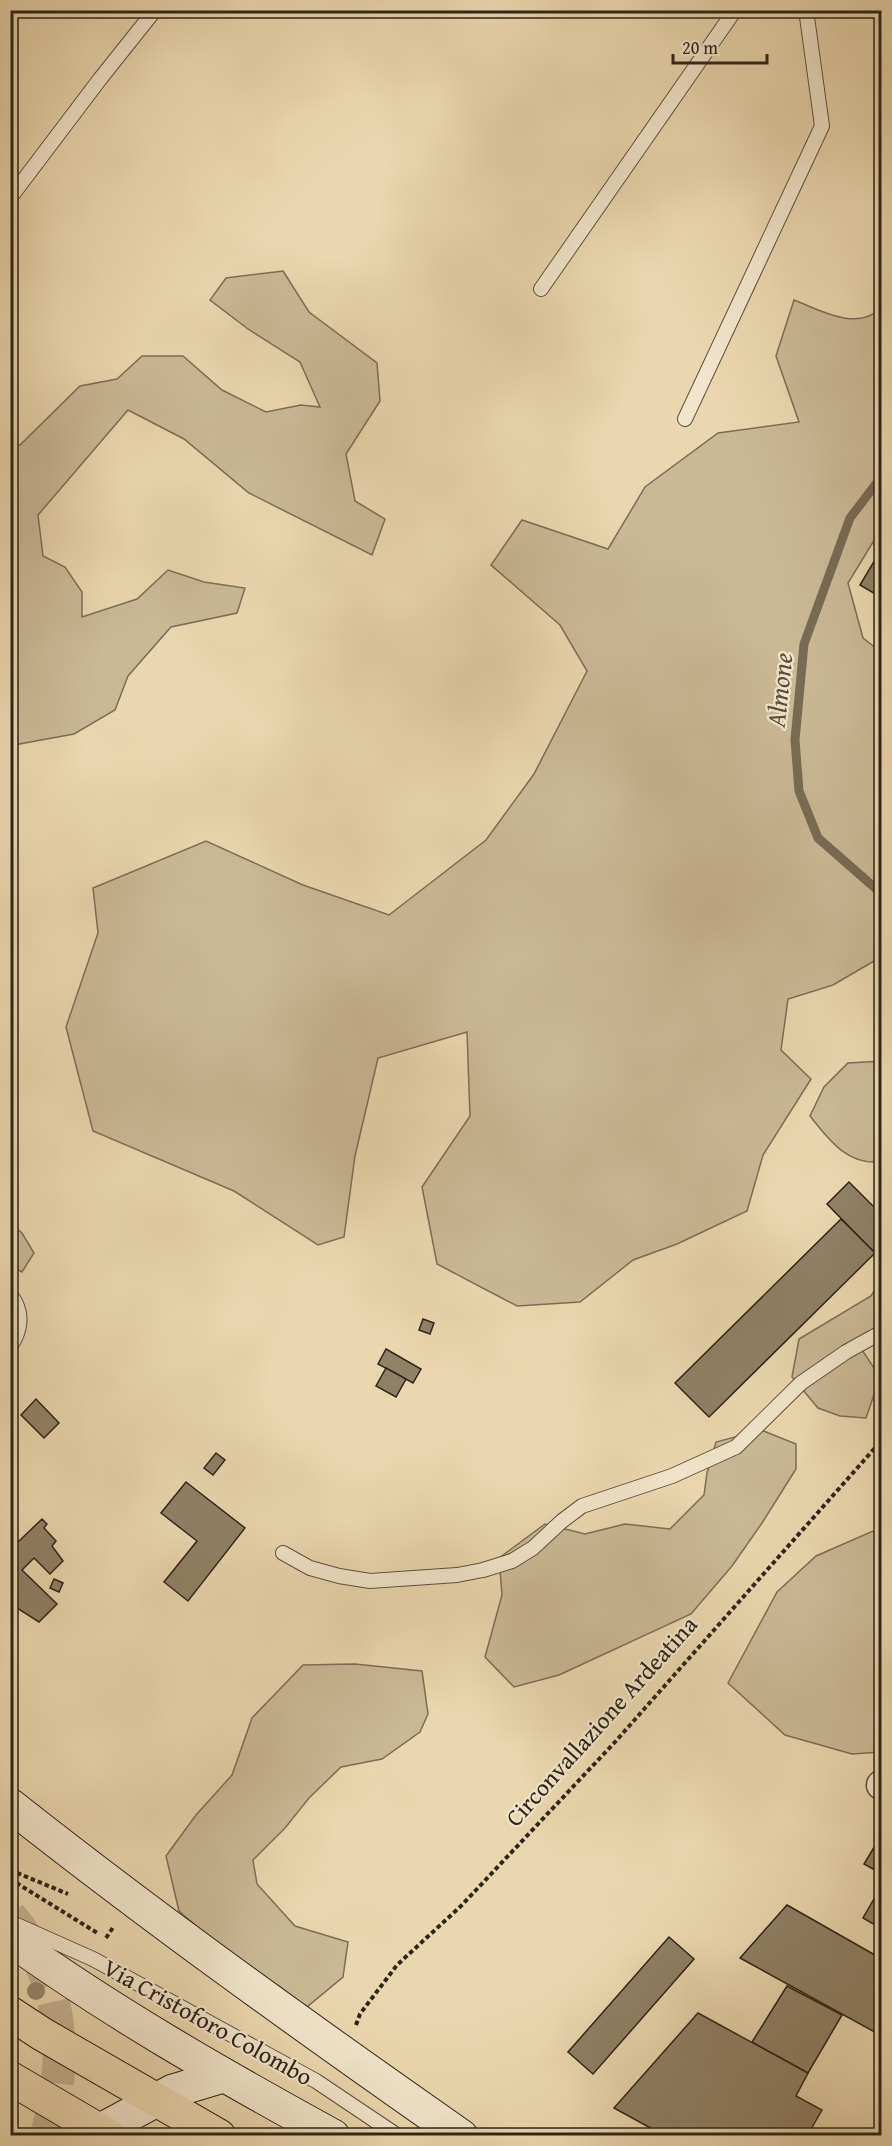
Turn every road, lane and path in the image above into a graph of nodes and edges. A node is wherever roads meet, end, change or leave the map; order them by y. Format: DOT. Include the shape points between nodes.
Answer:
graph roads {
  1 [pos="155,10"];
  2 [pos="735,10"];
  3 [pos="803,10"];
  4 [pos="10,198"];
  5 [pos="541,289"];
  6 [pos="685,419"];
  7 [pos="10,1294"];
  8 [pos="882,1332"];
  9 [pos="10,1347"];
  10 [pos="882,1440"];
  11 [pos="283,1553"];
  12 [pos="10,1805"];
  13 [pos="10,1879"];
  14 [pos="10,1922"];
  15 [pos="106,1938"];
  16 [pos="10,1939"];
  17 [pos="13,2016"];
  18 [pos="354,2031"];
  19 [pos="223,2076"];
  20 [pos="10,2078"];
  21 [pos="155,2099"];
  22 [pos="99,2134"];
  23 [pos="219,2136"];
  24 [pos="333,2136"];
  25 [pos="398,2136"];
  26 [pos="461,2136"];
  1 -- 4 [label="lane"];
  2 -- 5 [label="lane"];
  3 -- 6 [label="lane" via="822,126"];
  7 -- 9 [label="lane" via="20,1319"];
  8 -- 11 [label="lane" via="801,1383 736,1447 663,1479 582,1506 512,1561 457,1575 370,1581 310,1568"];
  10 -- 18 [label="path, Circonvallazione Ardeatina" via="615,1742 461,1906 397,1965 360,2014"];
  12 -- 26 [label="main road" via="178,1934"];
  13 -- 15 [label="path"];
  14 -- 25 [label="lane, Via Cristoforo Colombo" via="93,1959 316,2082"];
  16 -- 19 [label="main road, Via Cristoforo Colombo"];
  17 -- 21 [label="main road"];
  19 -- 21 [label="main road, Via Cristoforo Colombo"];
  19 -- 24 [label="main road, Via Cristoforo Colombo"];
  20 -- 22 [label="main road, Via Cristoforo Colombo"];
  21 -- 22 [label="main road, Via Cristoforo Colombo"];
  21 -- 23 [label="main road"];
}
